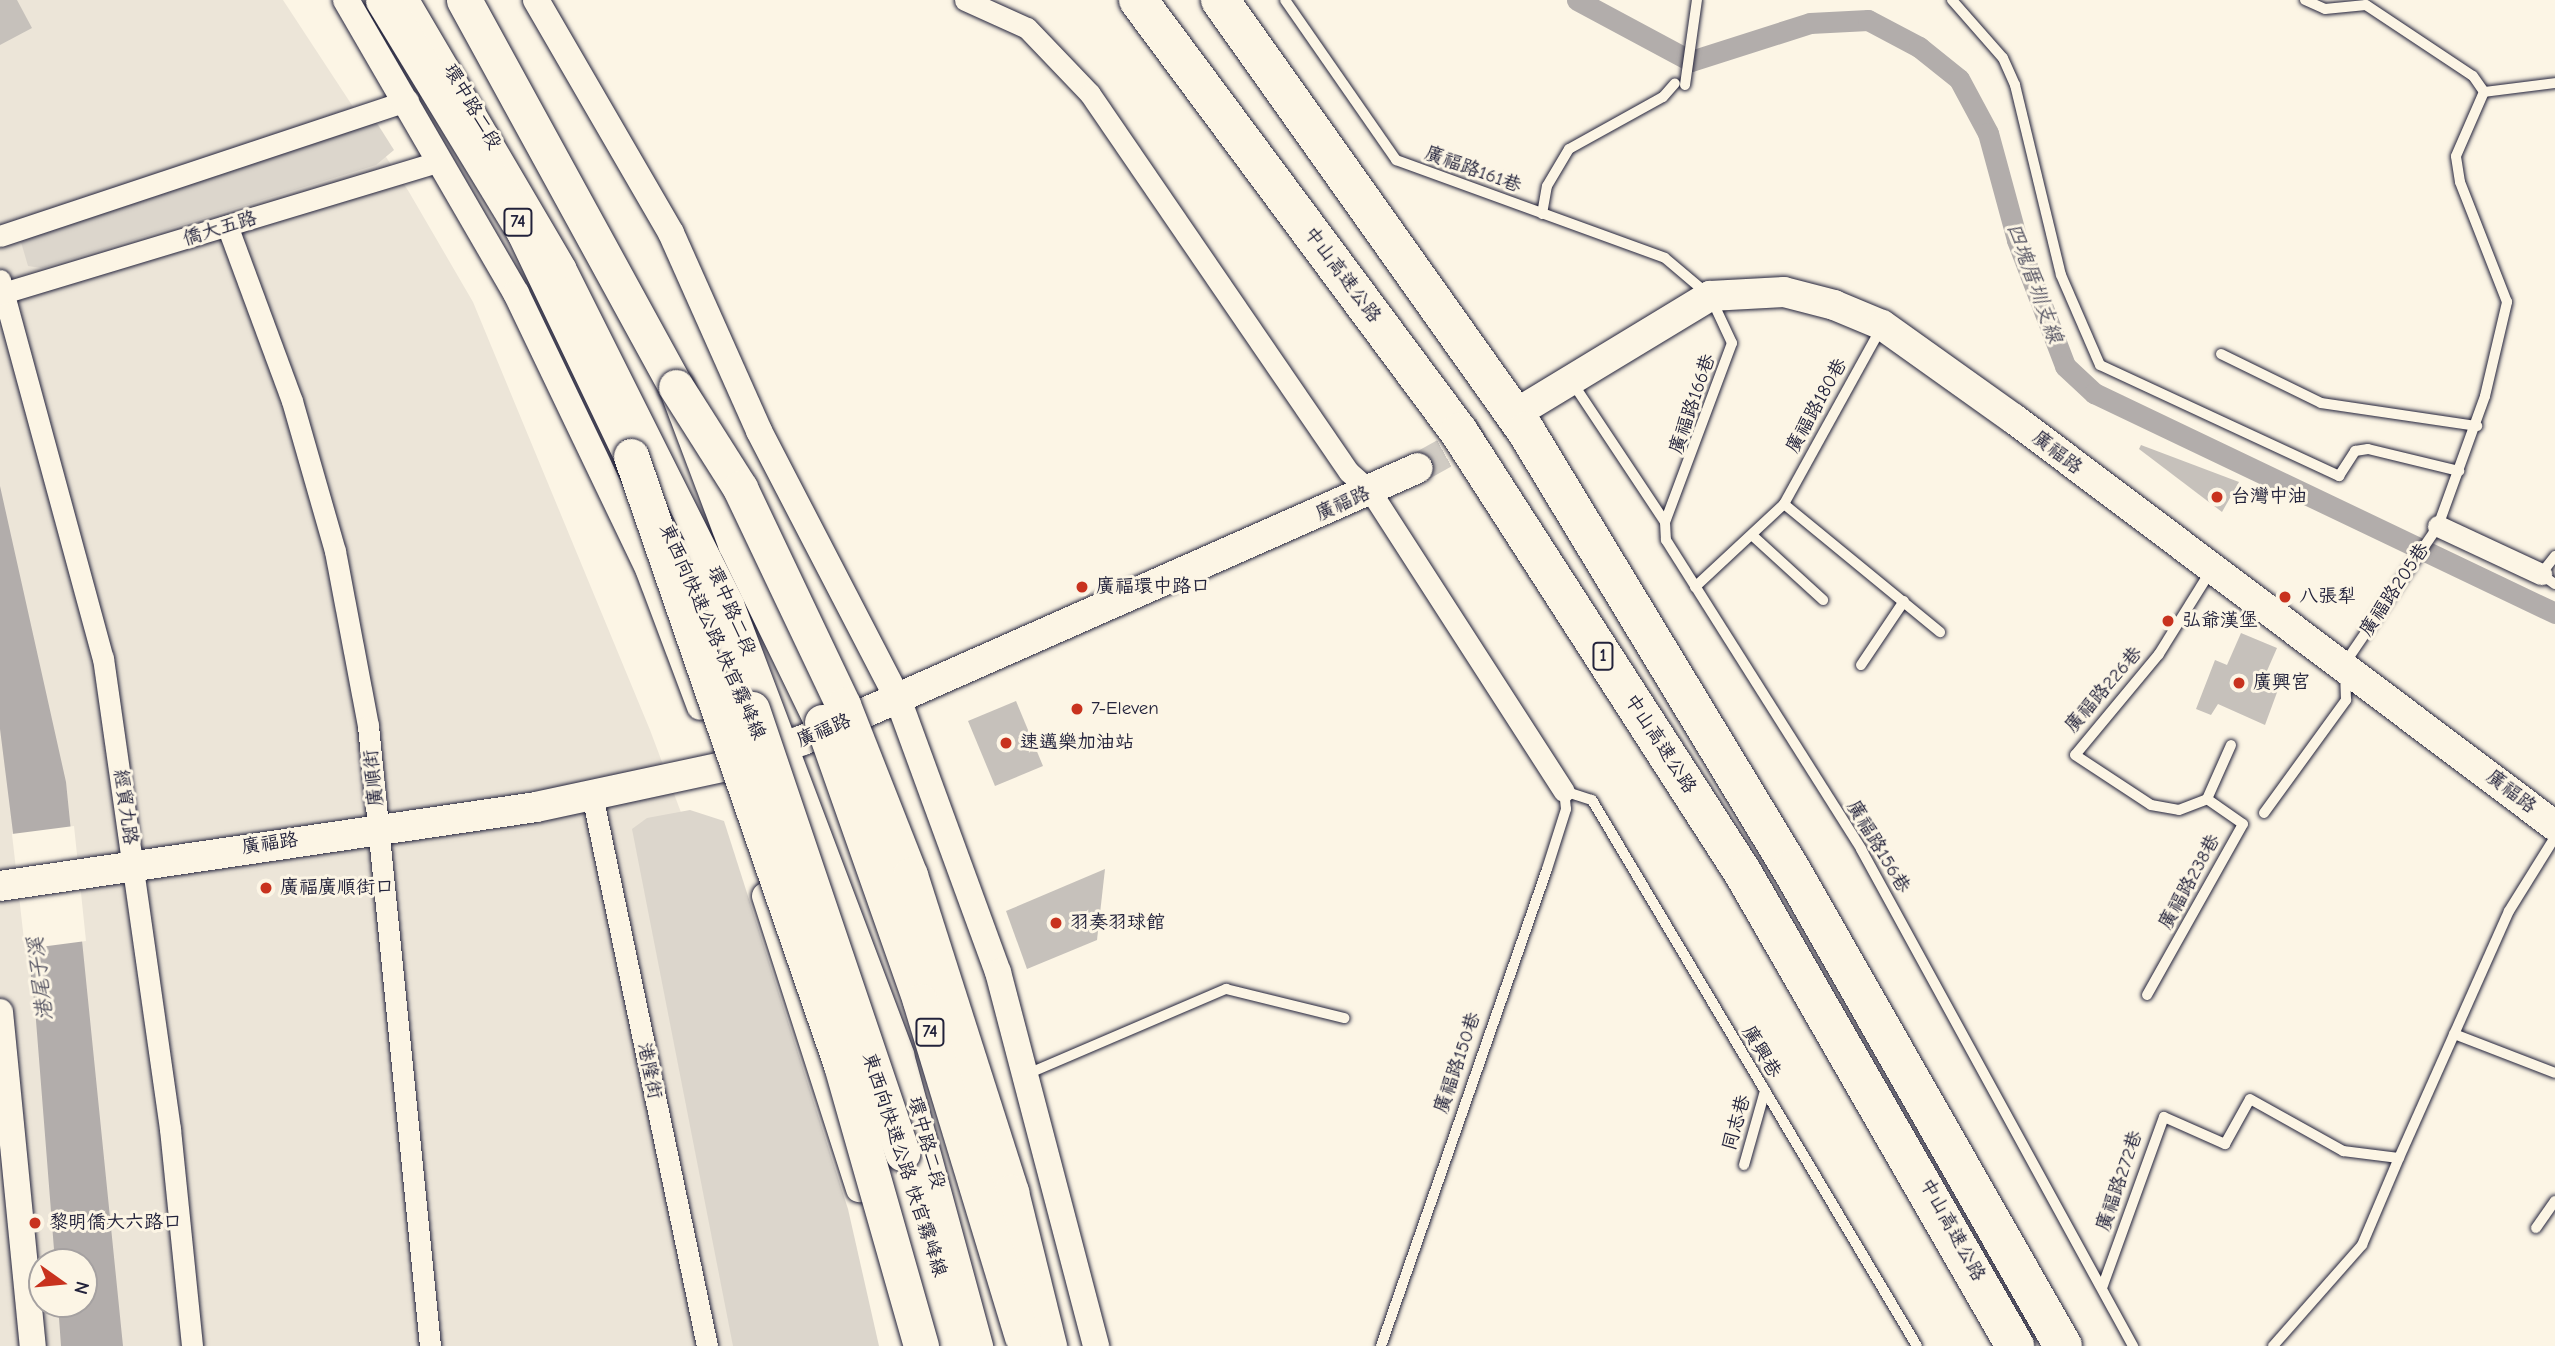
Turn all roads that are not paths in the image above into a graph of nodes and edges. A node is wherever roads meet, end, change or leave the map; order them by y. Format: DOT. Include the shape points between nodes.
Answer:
graph roads {
  1 [pos="346,0"];
  2 [pos="383,0"];
  3 [pos="406,0"];
  4 [pos="426,0"];
  5 [pos="464,0"];
  6 [pos="536,0"];
  7 [pos="965,0"];
  8 [pos="1138,0"];
  9 [pos="1220,0"];
  10 [pos="1285,0"];
  11 [pos="1697,0"];
  12 [pos="1952,0"];
  13 [pos="2305,0"];
  14 [pos="2555,83"];
  15 [pos="2484,92"];
  16 [pos="408,100"];
  17 [pos="440,161"];
  18 [pos="1542,214"];
  19 [pos="228,228"];
  20 [pos="0,236"];
  21 [pos="1,289"];
  22 [pos="1710,296"];
  23 [pos="1882,325"];
  24 [pos="2221,354"];
  25 [pos="1572,382"];
  26 [pos="676,387"];
  27 [pos="1515,414"];
  28 [pos="2477,426"];
  29 [pos="631,456"];
  30 [pos="1418,468"];
  31 [pos="2459,471"];
  32 [pos="1371,492"];
  33 [pos="1784,503"];
  34 [pos="1665,522"];
  35 [pos="2435,531"];
  36 [pos="1753,536"];
  37 [pos="2555,556"];
  38 [pos="2210,572"];
  39 [pos="2548,579"];
  40 [pos="1695,587"];
  41 [pos="1823,600"];
  42 [pos="1905,601"];
  43 [pos="1940,632"];
  44 [pos="2345,663"];
  45 [pos="1861,666"];
  46 [pos="898,699"];
  47 [pos="795,743"];
  48 [pos="2231,745"];
  49 [pos="722,767"];
  50 [pos="1564,791"];
  51 [pos="592,795"];
  52 [pos="2207,799"];
  53 [pos="2264,813"];
  54 [pos="2555,825"];
  55 [pos="379,828"];
  56 [pos="2555,837"];
  57 [pos="119,867"];
  58 [pos="0,886"];
  59 [pos="2147,995"];
  60 [pos="0,1012"];
  61 [pos="1344,1018"];
  62 [pos="2454,1034"];
  63 [pos="2555,1073"];
  64 [pos="1025,1074"];
  65 [pos="1765,1091"];
  66 [pos="2399,1158"];
  67 [pos="1744,1165"];
  68 [pos="2555,1201"];
  69 [pos="2536,1228"];
  70 [pos="2102,1288"];
  71 [pos="33,1346"];
  72 [pos="192,1346"];
  73 [pos="430,1346"];
  74 [pos="707,1346"];
  75 [pos="905,1346"];
  76 [pos="920,1346"];
  77 [pos="955,1346"];
  78 [pos="980,1346"];
  79 [pos="993,1346"];
  80 [pos="1024,1346"];
  81 [pos="1049,1346"];
  82 [pos="1096,1346"];
  83 [pos="1381,1346"];
  84 [pos="1917,1346"];
  85 [pos="2015,1346"];
  86 [pos="2063,1346"];
  87 [pos="2133,1346"];
  88 [pos="2273,1346"];
  1 -- 16 [label="street"];
  2 -- 29 [label="highway, 東西向快速公路 快官霧峰線 / 74" via="524,232"];
  3 -- 47 [label="street, 環中路二段" via="563,268 732,604"];
  4 -- 47 [label="street, 環中路二段" via="609,322 716,537"];
  5 -- 26 [label="highway, 74"];
  6 -- 46 [label="street" via="671,233 759,431"];
  7 -- 32 [label="street" via="1011,18 1067,62 1349,472"];
  8 -- 85 [label="highway, 中山高速公路 / 1" via="1459,432 1742,873"];
  9 -- 86 [label="highway, 中山高速公路" via="1526,431 1791,869"];
  10 -- 18 [label="lane, 廣福路161巷" via="1396,160"];
  11 -- 18 [label="lane" via="1680,84 1569,149 1547,186"];
  12 -- 31 [label="lane" via="2003,58 2015,85 2061,275 2100,365 2339,476 2355,450 2368,449"];
  13 -- 15 [label="lane" via="2325,9 2366,5 2473,76"];
  14 -- 15 [label="lane"];
  15 -- 28 [label="lane" via="2455,167 2507,302"];
  16 -- 17 [label="street"];
  16 -- 20 [label="street"];
  17 -- 19 [label="street, 僑大五路"];
  17 -- 49 [label="street" via="516,293 649,571"];
  18 -- 22 [label="lane, 廣福路161巷" via="1665,258"];
  19 -- 21 [label="street, 僑大五路"];
  19 -- 55 [label="street, 廣順街" via="292,401 335,551 368,726"];
  21 -- 57 [label="street, 經貿九路" via="103,658"];
  22 -- 23 [label="main road, 廣福路" via="1784,292"];
  22 -- 25 [label="main road, 廣福路"];
  22 -- 34 [label="lane, 廣福路166巷" via="1732,343"];
  23 -- 33 [label="lane, 廣福路180巷"];
  23 -- 38 [label="main road, 廣福路"];
  24 -- 28 [label="lane" via="2321,403"];
  25 -- 27 [label="main road, 廣福路"];
  25 -- 34 [label="lane, 廣福路156巷"];
  26 -- 80 [label="highway, 74, bridge" via="735,543 822,722 920,1001"];
  26 -- 81 [label="highway, bridge" via="740,488 843,705 910,875 1011,1192"];
  28 -- 31 [label="lane"];
  29 -- 76 [label="highway, bridge" via="841,1065"];
  29 -- 77 [label="highway, 東西向快速公路 快官霧峰線 / 74, bridge" via="752,709 902,1153"];
  30 -- 32 [label="main road, 廣福路"];
  31 -- 35 [label="lane"];
  32 -- 46 [label="main road, 廣福路"];
  32 -- 50 [label="street"];
  33 -- 36 [label="lane, 廣福路180巷"];
  33 -- 42 [label="lane"];
  34 -- 40 [label="lane, 廣福路156巷" via="1666,540"];
  35 -- 39 [label="street, 廣福路205巷"];
  35 -- 44 [label="lane, 廣福路205巷"];
  36 -- 40 [label="lane, 廣福路180巷"];
  36 -- 41 [label="lane"];
  37 -- 39 [label="lane, 廣福路205巷"];
  38 -- 44 [label="main road, 廣福路"];
  38 -- 52 [label="lane, 廣福路226巷" via="2159,654 2077,747 2076,755 2151,805 2179,810"];
  40 -- 70 [label="lane, 廣福路156巷" via="1861,849"];
  42 -- 43 [label="lane"];
  42 -- 45 [label="lane"];
  44 -- 53 [label="lane" via="2346,701"];
  44 -- 54 [label="main road, 廣福路"];
  46 -- 47 [label="main road, 廣福路"];
  46 -- 64 [label="street" via="998,972"];
  47 -- 49 [label="main road, 廣福路"];
  47 -- 78 [label="street, 環中路二段" via="901,1055"];
  47 -- 79 [label="street, 環中路二段" via="922,1070"];
  48 -- 52 [label="lane"];
  49 -- 51 [label="main road, 廣福路"];
  49 -- 75 [label="street"];
  50 -- 65 [label="lane, 廣興巷" via="1592,800"];
  50 -- 83 [label="lane, 廣福路150巷" via="1566,809 1547,869"];
  51 -- 55 [label="main road, 廣福路"];
  51 -- 74 [label="street, 港隆街"];
  52 -- 59 [label="lane, 廣福路238巷" via="2243,824"];
  55 -- 57 [label="main road, 廣福路"];
  55 -- 73 [label="street, 廣順街"];
  56 -- 62 [label="lane" via="2509,911"];
  57 -- 58 [label="main road, 廣福路"];
  57 -- 72 [label="street, 經貿九路"];
  60 -- 71 [label="street"];
  61 -- 64 [label="lane" via="1226,989"];
  62 -- 63 [label="lane"];
  62 -- 66 [label="lane"];
  64 -- 82 [label="street"];
  65 -- 67 [label="lane, 同志巷"];
  65 -- 84 [label="lane, 廣興巷"];
  66 -- 70 [label="lane, 廣福路272巷" via="2343,1151 2250,1099 2225,1144 2164,1116"];
  66 -- 88 [label="lane" via="2362,1245"];
  68 -- 69 [label="lane"];
  70 -- 87 [label="lane, 廣福路156巷"];
}
